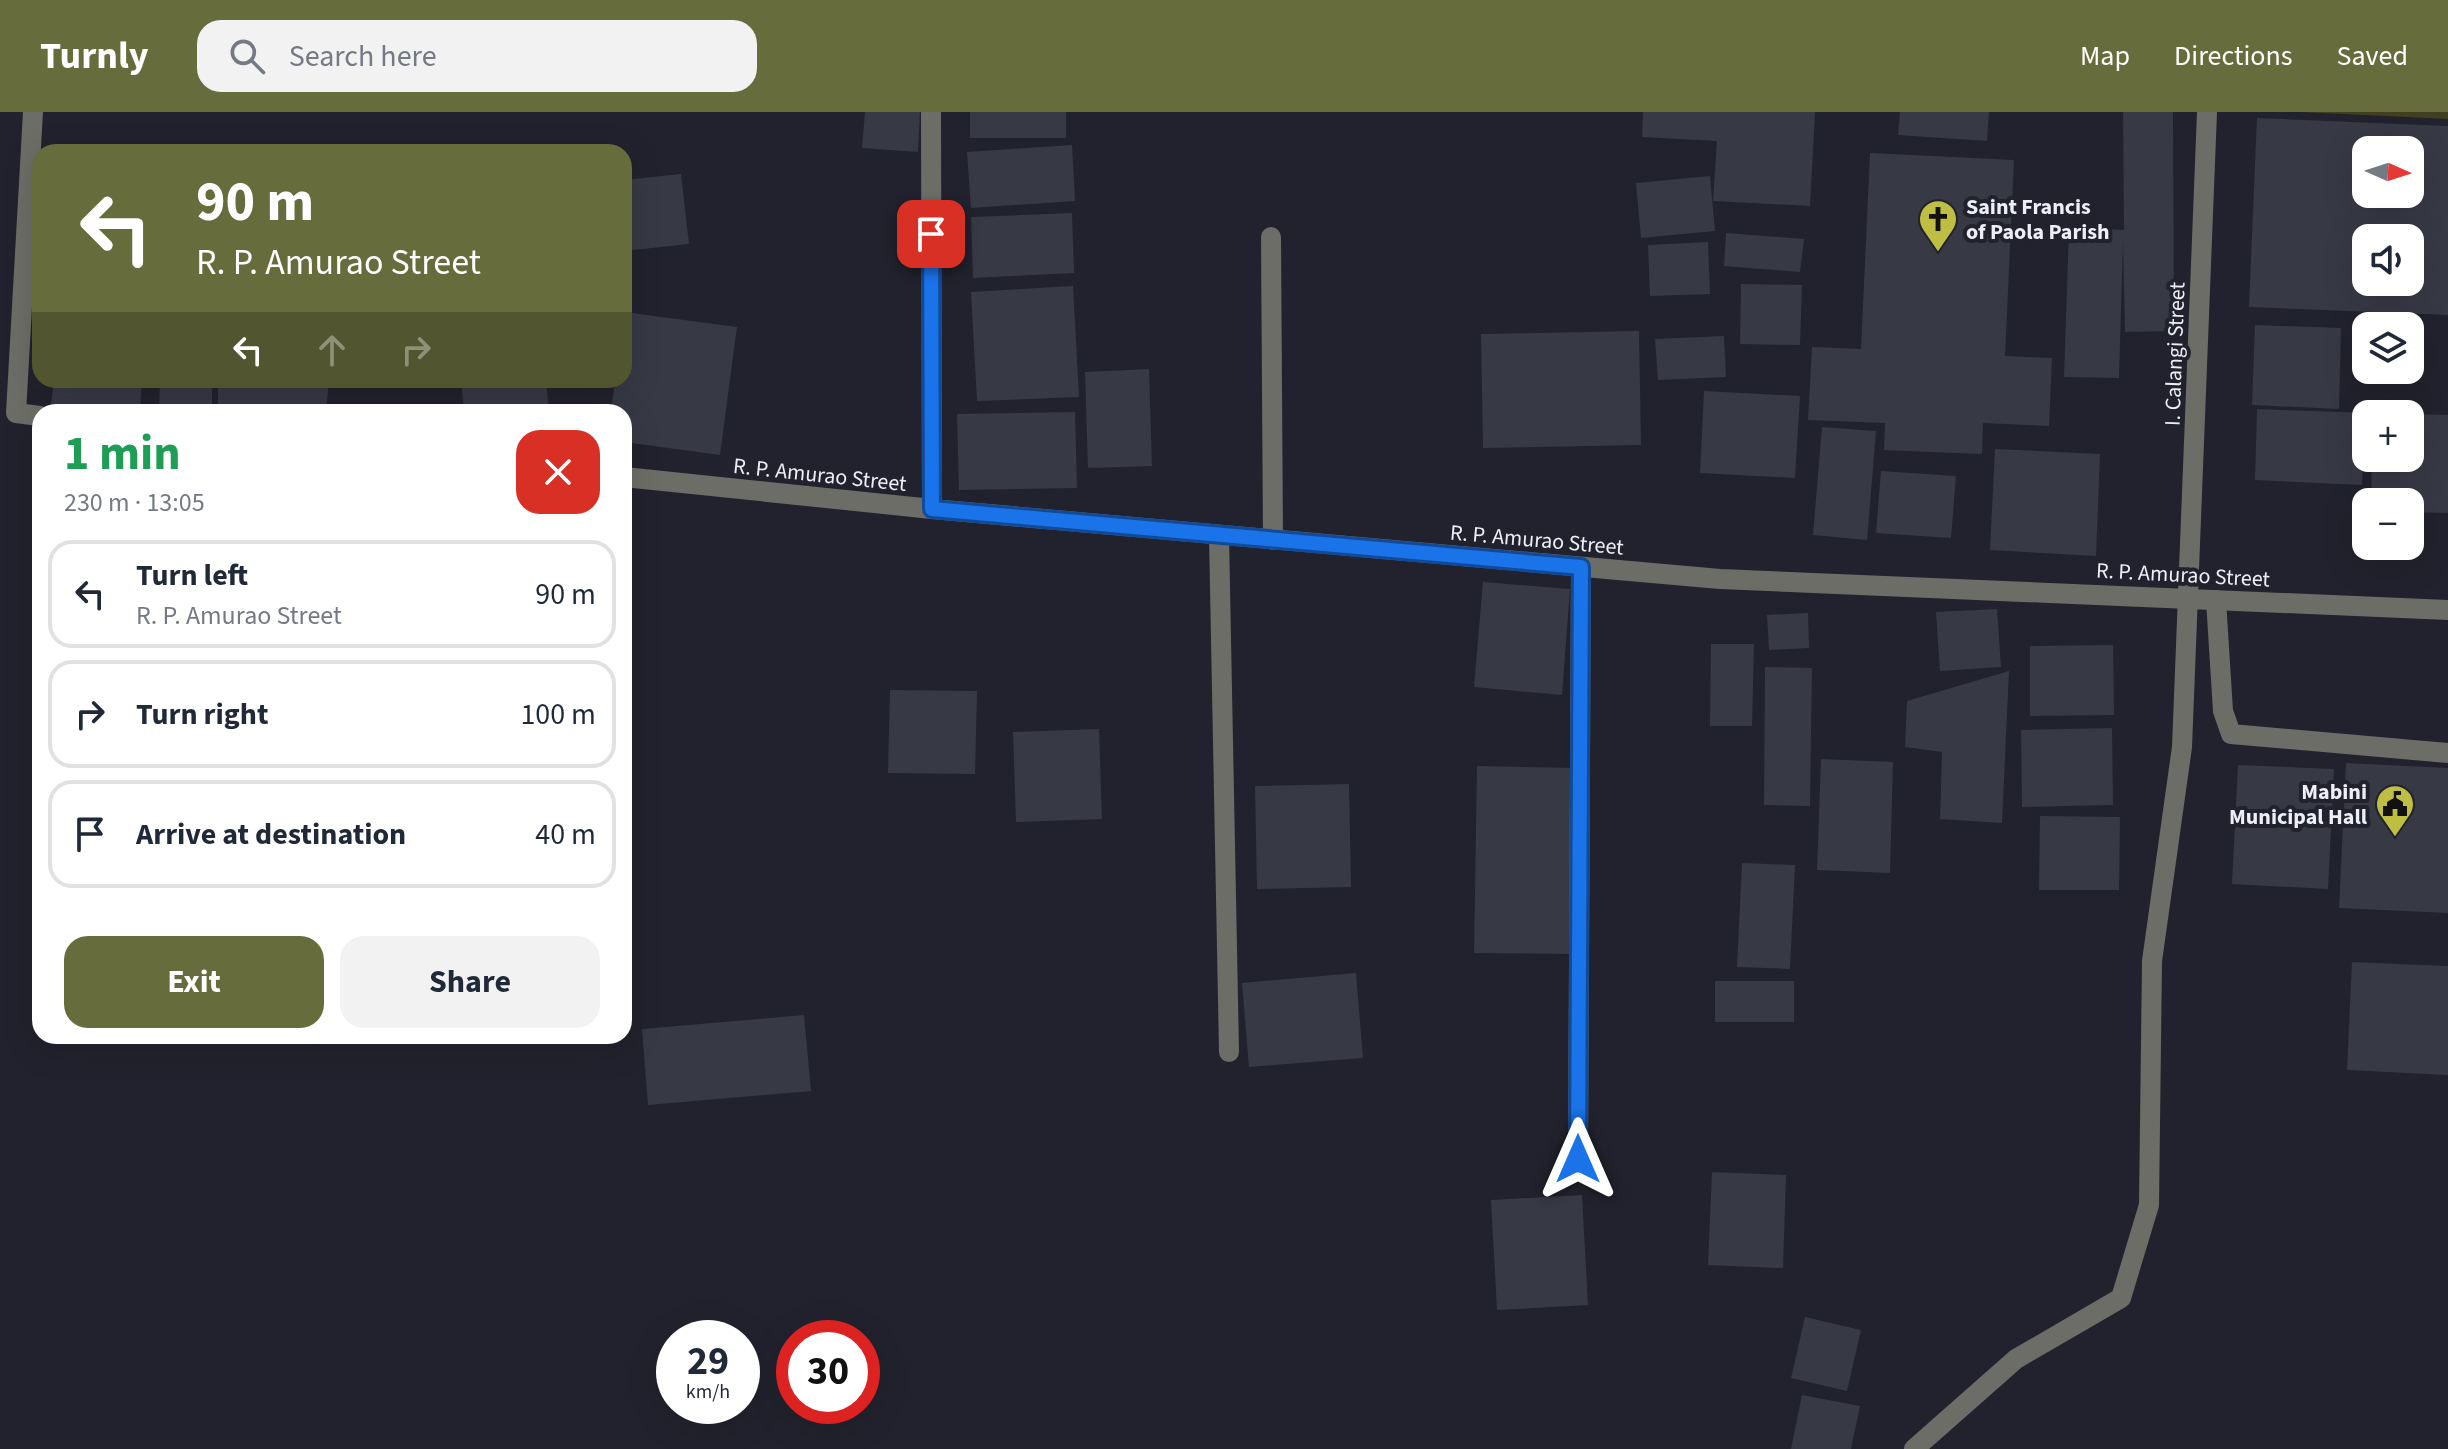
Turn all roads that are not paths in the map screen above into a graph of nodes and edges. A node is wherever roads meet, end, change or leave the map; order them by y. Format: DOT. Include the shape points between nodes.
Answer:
graph roads {
  1 [pos="33,112"];
  2 [pos="931,112"];
  3 [pos="2207,112"];
  4 [pos="1271,237"];
  5 [pos="8,413"];
  6 [pos="32,415"];
  7 [pos="632,478"];
  8 [pos="932,509"];
  9 [pos="1219,535"];
  10 [pos="1273,540"];
  11 [pos="1581,567"];
  12 [pos="2190,598"];
  13 [pos="2216,600"];
  14 [pos="2448,610"];
  15 [pos="2448,753"];
  16 [pos="1229,1052"];
  17 [pos="1578,1159"];
  18 [pos="1914,1449"];
  1 -- 5 [label="street"];
  2 -- 8 [label="street"];
  3 -- 12 [label="street, I. Calangi Street"];
  4 -- 10 [label="street"];
  5 -- 6 [label="street"];
  7 -- 8 [label="street, R. P. Amurao Street"];
  8 -- 9 [label="street, R. P. Amurao Street"];
  9 -- 10 [label="street, R. P. Amurao Street"];
  9 -- 16 [label="street"];
  10 -- 11 [label="street, R. P. Amurao Street"];
  11 -- 12 [label="street, R. P. Amurao Street" via="1720,579"];
  11 -- 17 [label="street"];
  12 -- 13 [label="street, R. P. Amurao Street"];
  12 -- 18 [label="street, I. Calangi Street" via="2182,747 2152,961 2149,1205 2121,1298 2016,1359"];
  13 -- 14 [label="street, R. P. Amurao Street"];
  13 -- 15 [label="street" via="2223,711 2231,734"];
}
